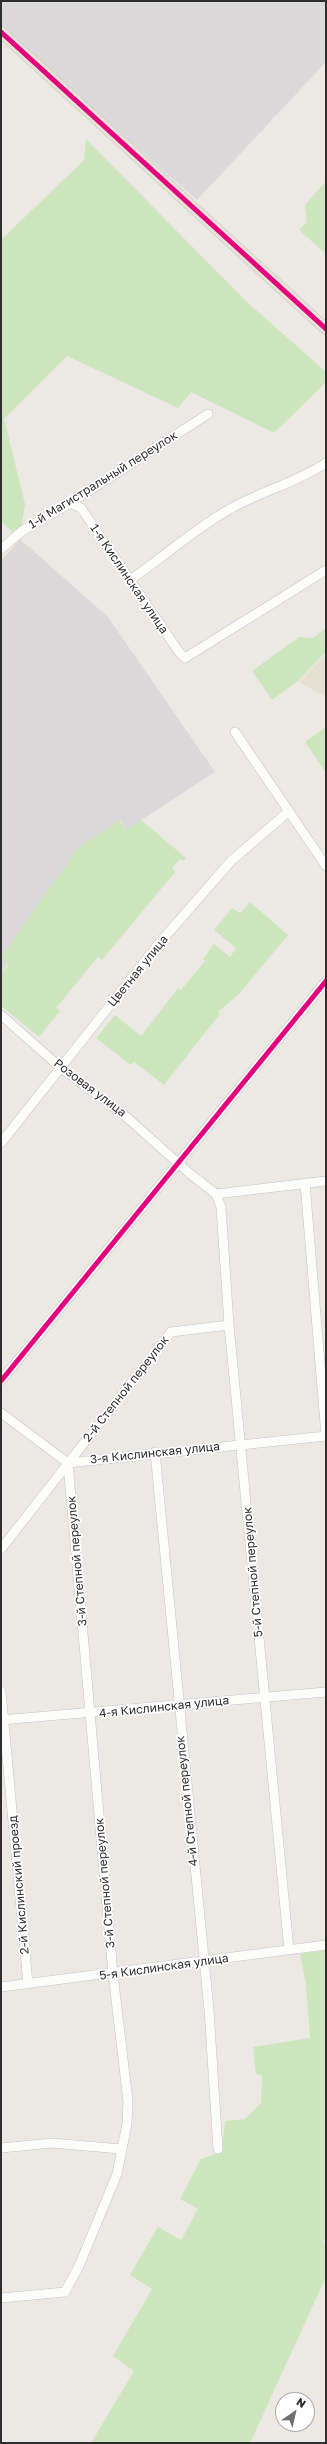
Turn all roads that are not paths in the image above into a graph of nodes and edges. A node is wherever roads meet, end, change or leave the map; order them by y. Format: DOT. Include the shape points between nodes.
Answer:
graph roads {
  1 [pos="1,32"];
  2 [pos="326,329"];
  3 [pos="208,414"];
  4 [pos="326,463"];
  5 [pos="70,503"];
  6 [pos="1,549"];
  7 [pos="326,570"];
  8 [pos="130,580"];
  9 [pos="235,732"];
  10 [pos="288,812"];
  11 [pos="326,866"];
  12 [pos="326,981"];
  13 [pos="1,1014"];
  14 [pos="61,1068"];
  15 [pos="1,1143"];
  16 [pos="179,1163"];
  17 [pos="326,1181"];
  18 [pos="305,1184"];
  19 [pos="216,1194"];
  20 [pos="229,1325"];
  21 [pos="1,1381"];
  22 [pos="1,1413"];
  23 [pos="326,1436"];
  24 [pos="241,1444"];
  25 [pos="155,1452"];
  26 [pos="68,1463"];
  27 [pos="1,1549"];
  28 [pos="1,1691"];
  29 [pos="326,1692"];
  30 [pos="265,1696"];
  31 [pos="178,1706"];
  32 [pos="90,1714"];
  33 [pos="2,1720"];
  34 [pos="326,1945"];
  35 [pos="289,1950"];
  36 [pos="203,1961"];
  37 [pos="113,1974"];
  38 [pos="28,1984"];
  39 [pos="1,1987"];
  40 [pos="1,2148"];
  41 [pos="122,2149"];
  42 [pos="218,2149"];
  43 [pos="1,2298"];
  1 -- 2 [label="main road"];
  3 -- 5 [label="street, 1-й Магистральный переулок"];
  4 -- 8 [label="street" via="282,487 228,509"];
  5 -- 6 [label="street, 1-й Магистральный переулок" via="22,531"];
  5 -- 8 [label="street, 1-я Кислинская улица" via="81,508"];
  7 -- 8 [label="street, 1-я Кислинская улица" via="185,658 178,652"];
  9 -- 10 [label="street"];
  10 -- 11 [label="street"];
  10 -- 14 [label="street, Цветная улица" via="231,861 156,947"];
  12 -- 16 [label="street"];
  13 -- 14 [label="street, Розовая улица"];
  14 -- 15 [label="street, Цветная улица"];
  14 -- 16 [label="street, Розовая улица" via="122,1113"];
  16 -- 19 [label="street, Розовая улица"];
  16 -- 21 [label="street"];
  17 -- 18 [label="street"];
  18 -- 19 [label="street"];
  18 -- 23 [label="street"];
  19 -- 20 [label="street, 5-й Степной переулок" via="220,1207"];
  20 -- 24 [label="street, 5-й Степной переулок"];
  20 -- 26 [label="street, 2-й Степной переулок" via="171,1332"];
  22 -- 26 [label="street"];
  23 -- 24 [label="street, 3-я Кислинская улица"];
  24 -- 25 [label="street, 3-я Кислинская улица"];
  24 -- 30 [label="street, 5-й Степной переулок"];
  25 -- 26 [label="street, 3-я Кислинская улица"];
  25 -- 31 [label="street, 4-й Степной переулок"];
  26 -- 27 [label="street, 2-й Степной переулок"];
  26 -- 32 [label="street, 3-й Степной переулок"];
  28 -- 33 [label="street, 2-й Кислинский проезд"];
  29 -- 30 [label="street, 4-я Кислинская улица"];
  30 -- 31 [label="street, 4-я Кислинская улица"];
  30 -- 35 [label="street, 5-й Степной переулок"];
  31 -- 32 [label="street, 4-я Кислинская улица"];
  31 -- 36 [label="street, 4-й Степной переулок"];
  32 -- 33 [label="street, 4-я Кислинская улица"];
  32 -- 37 [label="street, 3-й Степной переулок"];
  33 -- 38 [label="street, 2-й Кислинский проезд"];
  34 -- 35 [label="street, 5-я Кислинская улица"];
  35 -- 36 [label="street, 5-я Кислинская улица"];
  36 -- 37 [label="street, 5-я Кислинская улица"];
  36 -- 42 [label="street, 4-й Степной переулок" via="209,2010"];
  37 -- 38 [label="street, 5-я Кислинская улица"];
  37 -- 41 [label="street, 3-й Степной переулок" via="128,2101"];
  38 -- 39 [label="street, 5-я Кислинская улица"];
  40 -- 41 [label="street" via="52,2143"];
  41 -- 43 [label="street, 3-й Степной переулок" via="116,2174 91,2239 65,2292"];
}
